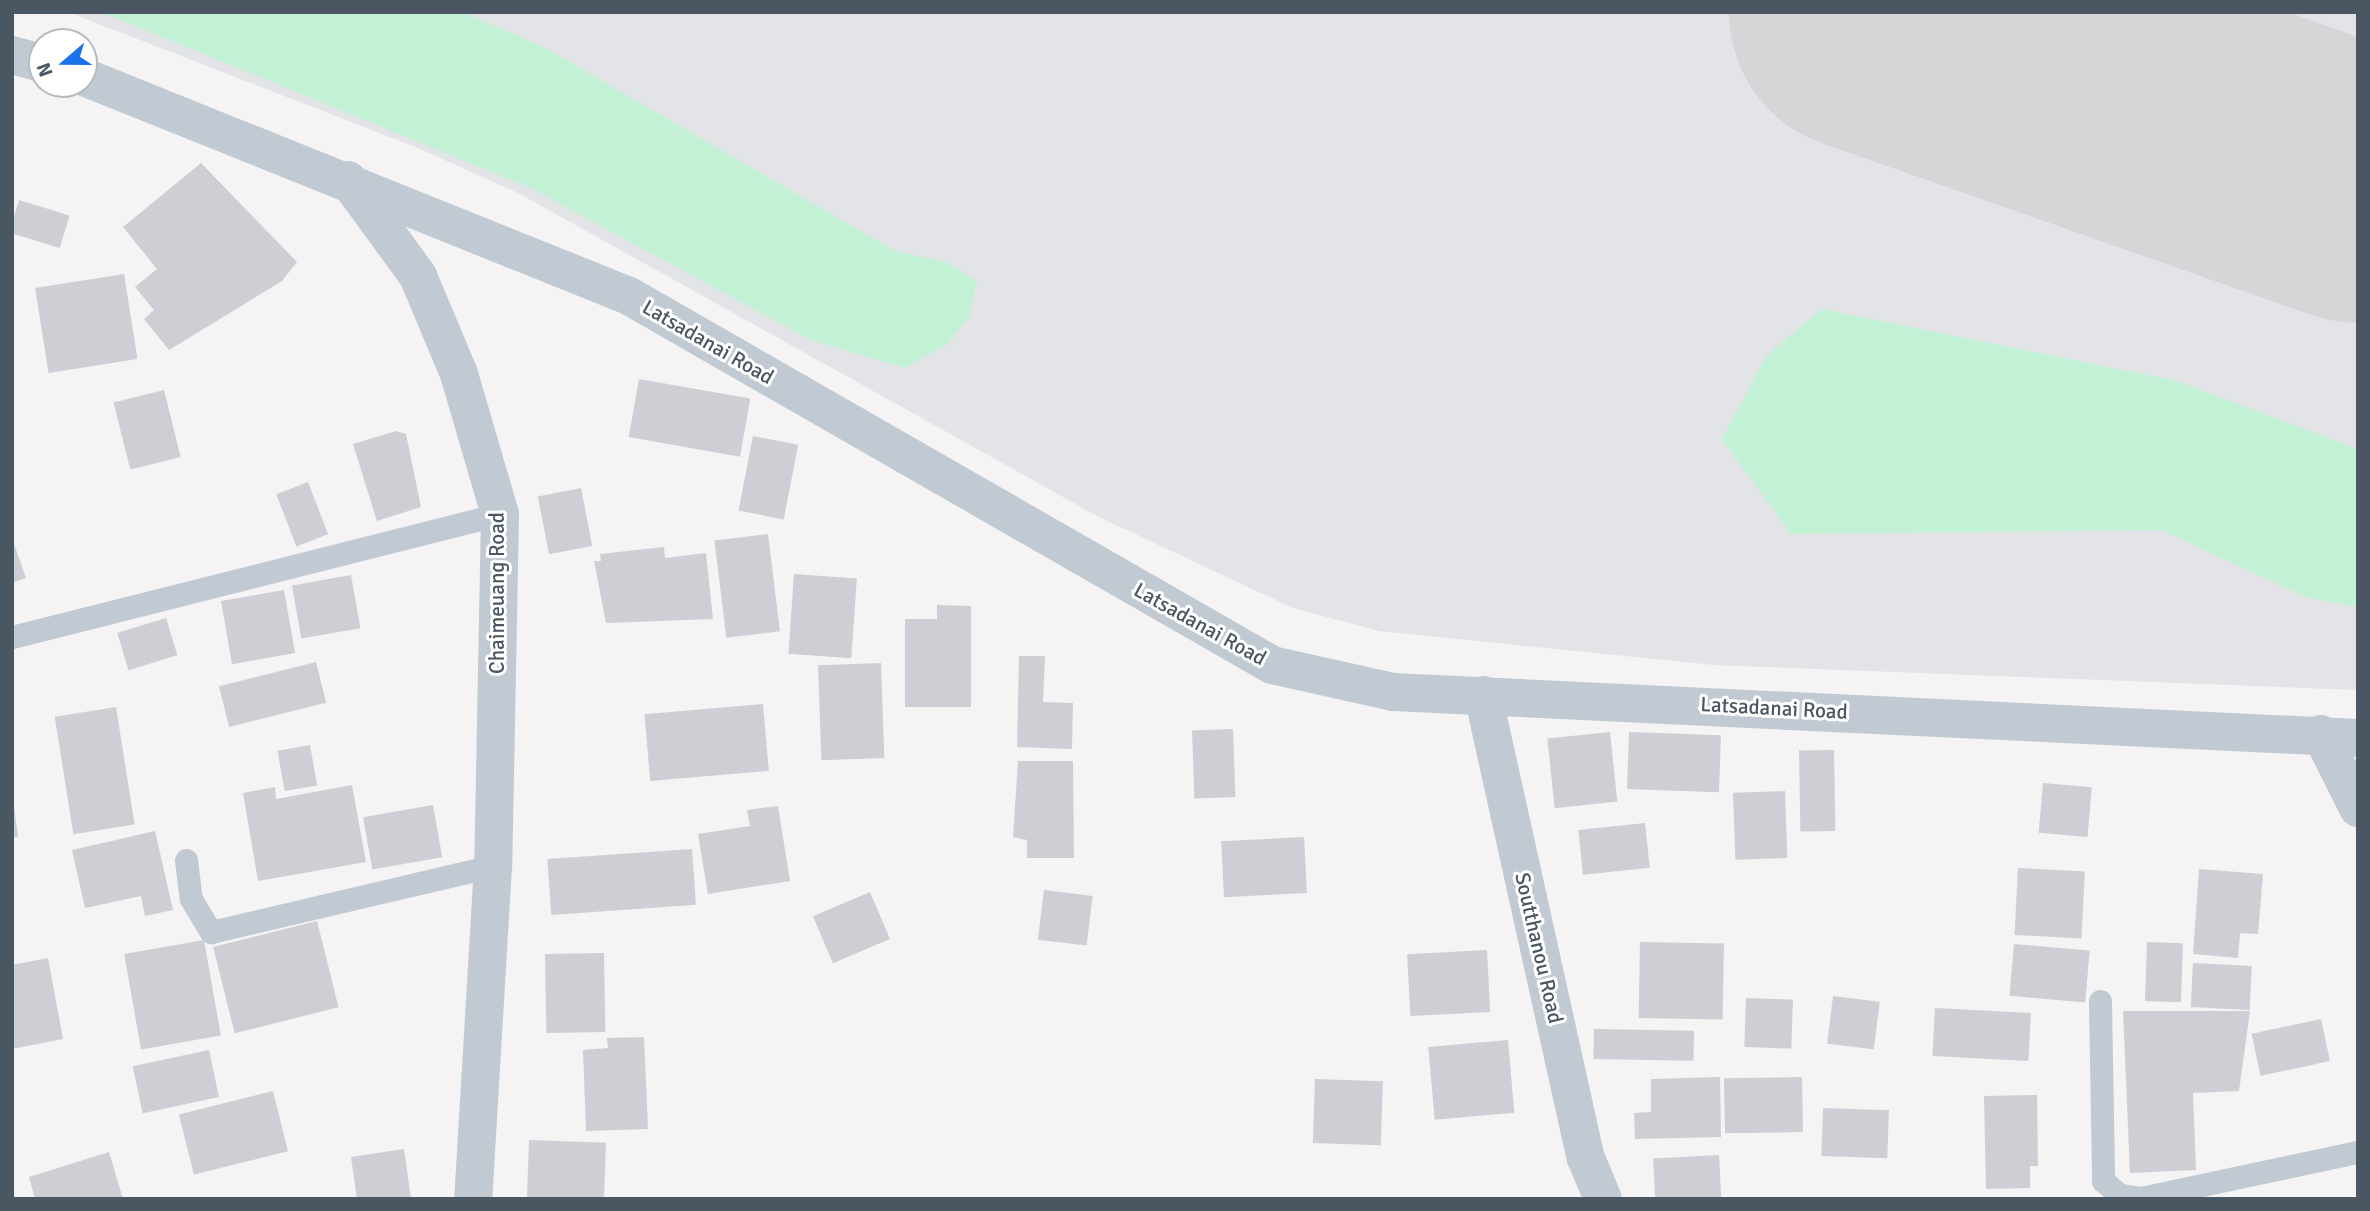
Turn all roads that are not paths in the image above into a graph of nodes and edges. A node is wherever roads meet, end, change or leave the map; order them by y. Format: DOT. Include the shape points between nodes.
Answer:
graph roads {
  1 [pos="98,82"];
  2 [pos="348,180"];
  3 [pos="500,514"];
  4 [pos="12,637"];
  5 [pos="1483,695"];
  6 [pos="2340,736"];
  7 [pos="2358,808"];
  8 [pos="186,860"];
  9 [pos="493,866"];
  10 [pos="2099,1001"];
  11 [pos="2358,1152"];
  12 [pos="473,1199"];
  13 [pos="1603,1199"];
  1 -- 2 [label="street"];
  2 -- 3 [label="street, Chaimeuang Road" via="418,276 459,374"];
  2 -- 5 [label="street, Latsadanai Road" via="629,296 1272,664 1392,692"];
  3 -- 4 [label="lane"];
  3 -- 9 [label="street, Chaimeuang Road"];
  5 -- 6 [label="street, Latsadanai Road"];
  5 -- 13 [label="street, Soutthanou Road" via="1586,1158"];
  6 -- 7 [label="street"];
  8 -- 9 [label="lane" via="191,899 211,932"];
  9 -- 12 [label="street, Chaimeuang Road"];
  10 -- 11 [label="lane" via="2103,1181 2120,1195 2141,1198"];
}
